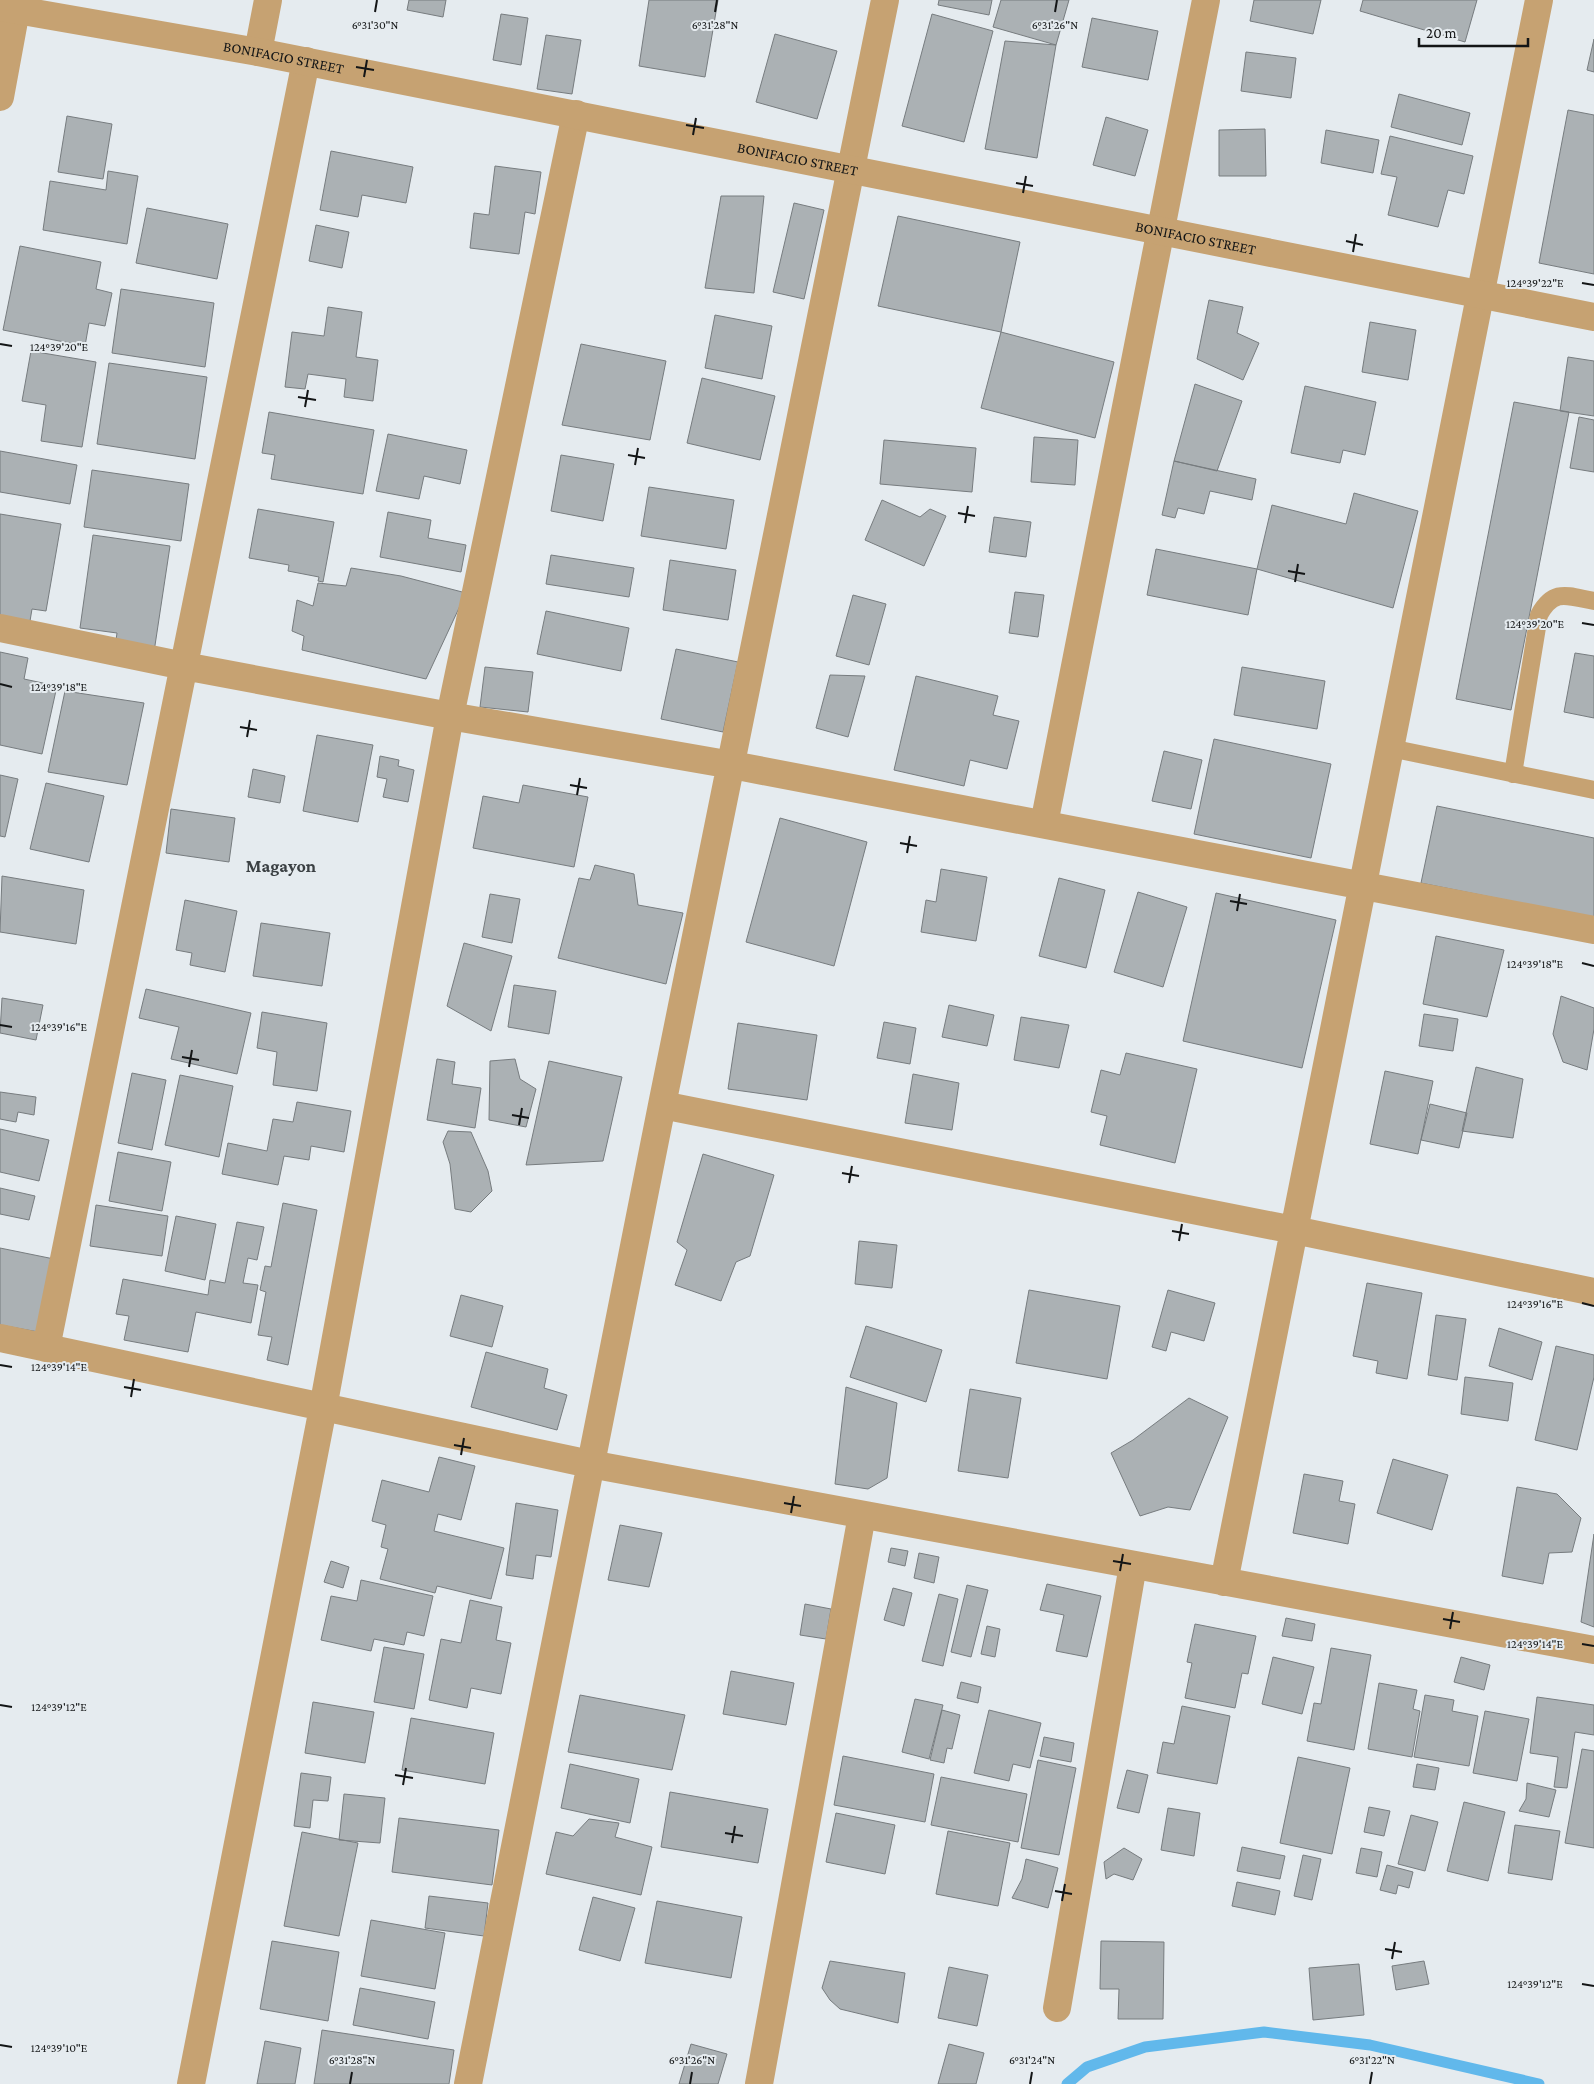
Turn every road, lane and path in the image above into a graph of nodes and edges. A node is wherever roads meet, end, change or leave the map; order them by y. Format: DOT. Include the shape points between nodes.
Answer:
graph roads {
  1 [pos="268,0"];
  2 [pos="885,0"];
  3 [pos="1206,0"];
  4 [pos="1539,0"];
  5 [pos="8,8"];
  6 [pos="258,52"];
  7 [pos="306,61"];
  8 [pos="0,97"];
  9 [pos="576,114"];
  10 [pos="850,170"];
  11 [pos="1160,231"];
  12 [pos="1480,293"];
  13 [pos="1594,317"];
  14 [pos="1594,601"];
  15 [pos="0,628"];
  16 [pos="184,666"];
  17 [pos="450,716"];
  18 [pos="1390,748"];
  19 [pos="732,765"];
  20 [pos="1513,774"];
  21 [pos="1594,790"];
  22 [pos="1044,824"];
  23 [pos="1362,886"];
  24 [pos="1594,930"];
  25 [pos="662,1105"];
  26 [pos="1294,1230"];
  27 [pos="1594,1292"];
  28 [pos="0,1338"];
  29 [pos="46,1348"];
  30 [pos="323,1408"];
  31 [pos="590,1464"];
  32 [pos="862,1515"];
  33 [pos="1133,1565"];
  34 [pos="1224,1582"];
  35 [pos="1594,1650"];
  36 [pos="1056,2008"];
  37 [pos="192,2084"];
  38 [pos="468,2084"];
  39 [pos="759,2084"];
  1 -- 6 [label="street"];
  2 -- 10 [label="street"];
  3 -- 11 [label="street"];
  4 -- 12 [label="street"];
  5 -- 6 [label="street, BONIFACIO STREET"];
  5 -- 8 [label="street"];
  6 -- 7 [label="street, BONIFACIO STREET"];
  7 -- 9 [label="street, BONIFACIO STREET"];
  7 -- 16 [label="street"];
  9 -- 10 [label="street, BONIFACIO STREET"];
  9 -- 17 [label="street"];
  10 -- 11 [label="street, BONIFACIO STREET"];
  10 -- 19 [label="street"];
  11 -- 12 [label="street, BONIFACIO STREET"];
  11 -- 22 [label="street"];
  12 -- 13 [label="street, BONIFACIO STREET"];
  12 -- 18 [label="street"];
  14 -- 20 [label="lane" via="1555,596 1546,602 1539,615"];
  15 -- 16 [label="street"];
  16 -- 17 [label="street"];
  16 -- 29 [label="street"];
  17 -- 19 [label="street"];
  17 -- 30 [label="street"];
  18 -- 20 [label="lane"];
  18 -- 23 [label="street"];
  19 -- 22 [label="street"];
  19 -- 25 [label="street"];
  20 -- 21 [label="lane"];
  22 -- 23 [label="street"];
  23 -- 24 [label="street"];
  23 -- 26 [label="street"];
  25 -- 26 [label="street"];
  25 -- 31 [label="street"];
  26 -- 27 [label="street"];
  26 -- 34 [label="street"];
  28 -- 29 [label="street"];
  29 -- 30 [label="street"];
  30 -- 31 [label="street"];
  30 -- 37 [label="street"];
  31 -- 32 [label="street"];
  31 -- 38 [label="street"];
  32 -- 33 [label="street"];
  32 -- 39 [label="street"];
  33 -- 34 [label="street"];
  33 -- 36 [label="street"];
  34 -- 35 [label="street"];
}
